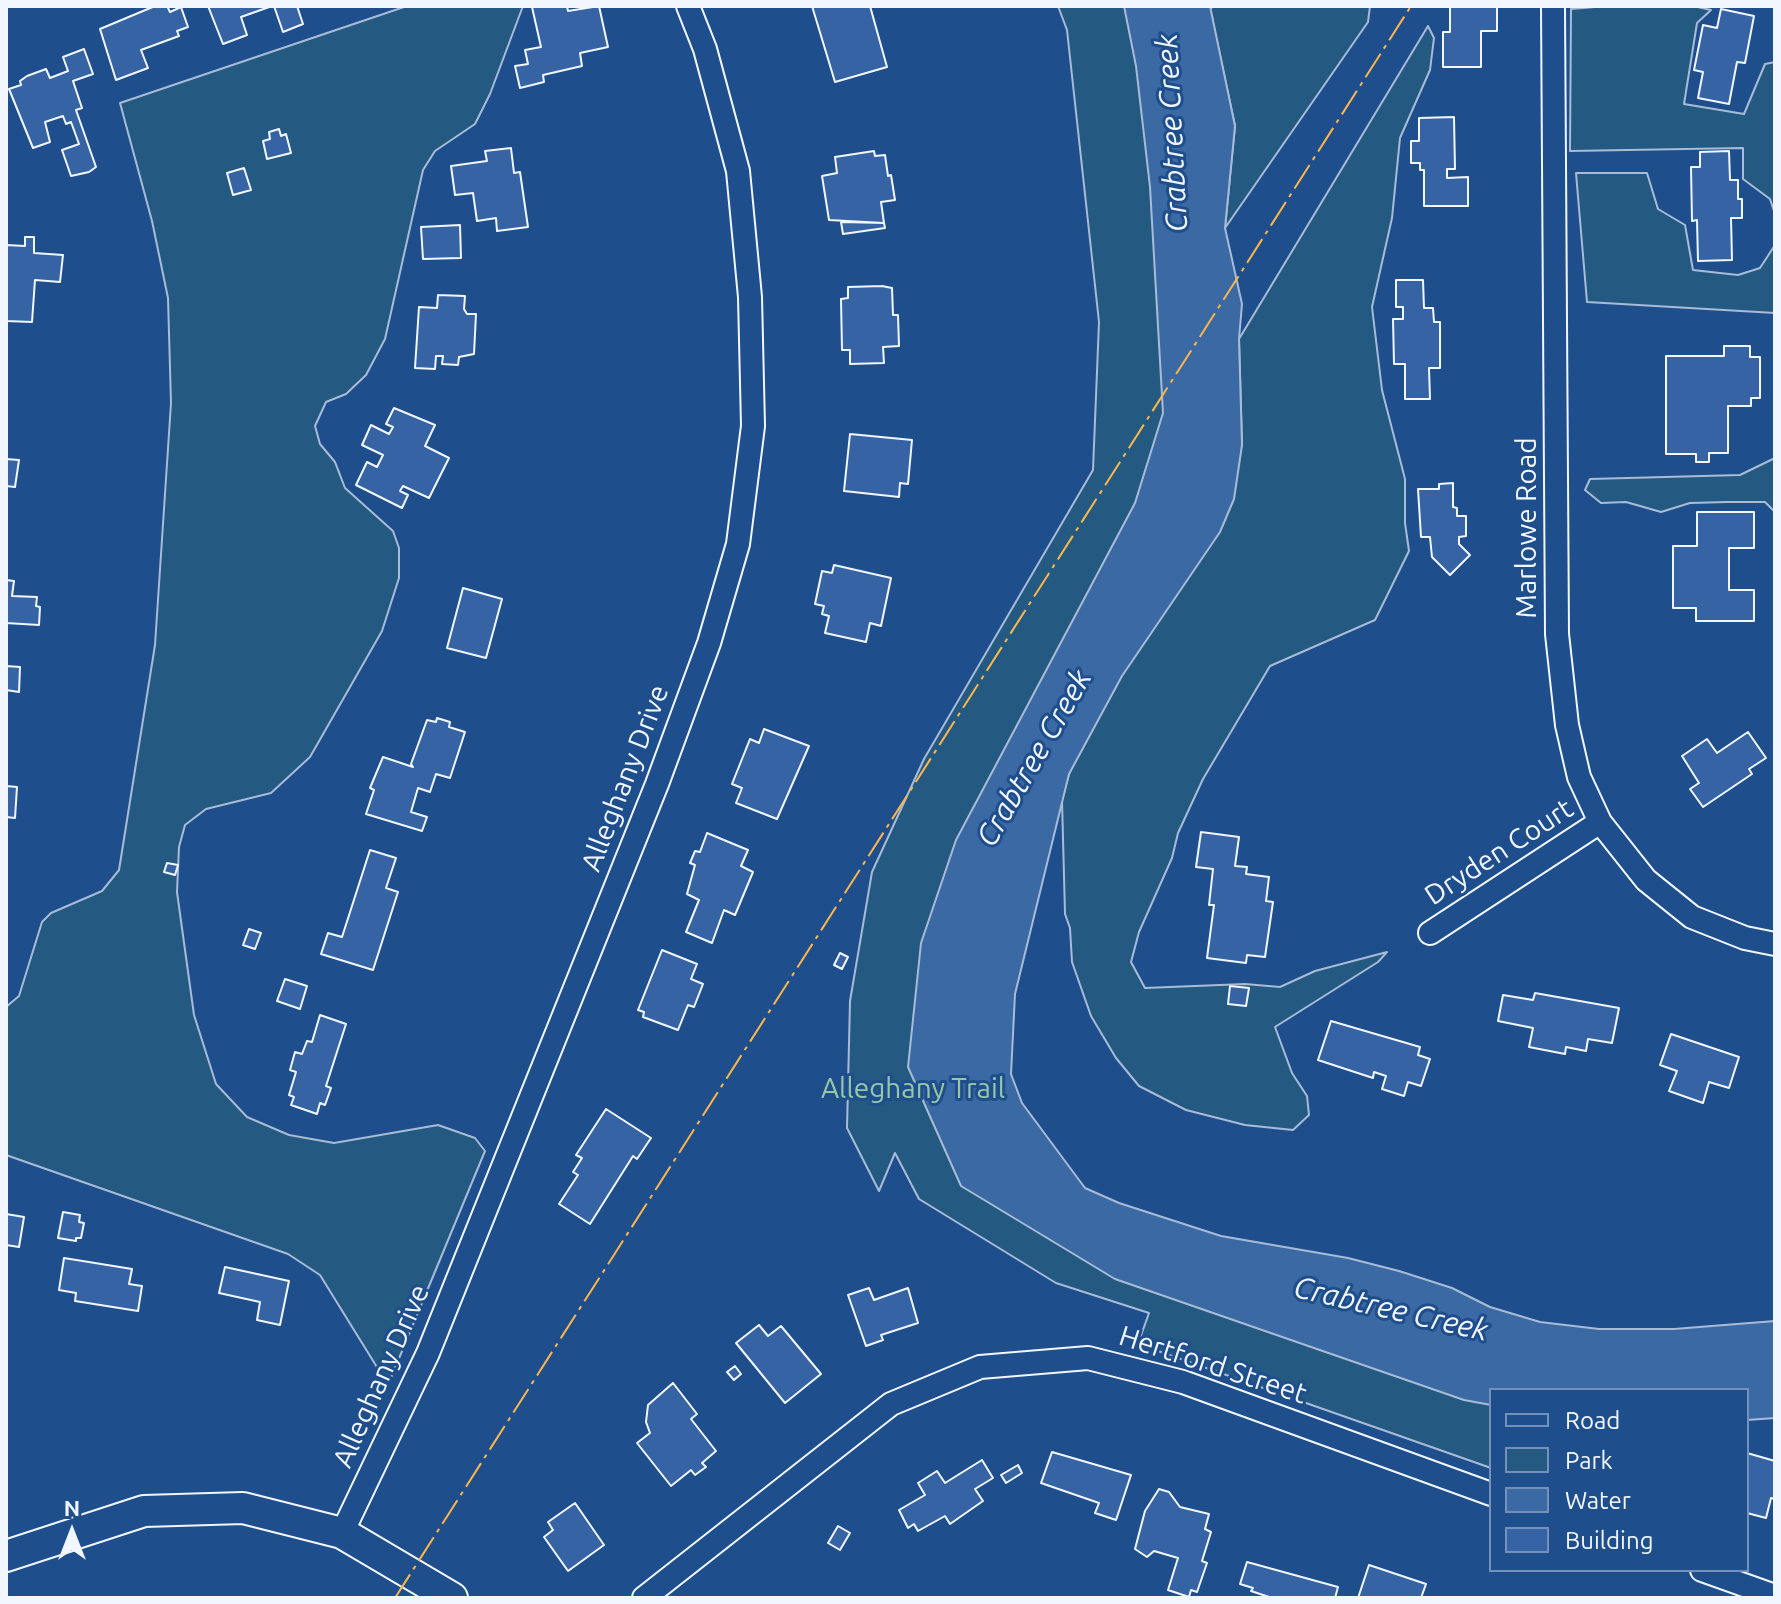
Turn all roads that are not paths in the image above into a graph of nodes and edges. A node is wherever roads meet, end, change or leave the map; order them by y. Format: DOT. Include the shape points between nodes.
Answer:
graph roads {
  1 [pos="688,6"];
  2 [pos="1553,6"];
  3 [pos="1600,822"];
  4 [pos="1430,933"];
  5 [pos="1775,944"];
  6 [pos="1489,1493"];
  7 [pos="342,1533"];
  8 [pos="6,1556"];
  9 [pos="1708,1572"];
  10 [pos="1775,1596"];
  11 [pos="452,1598"];
  12 [pos="644,1598"];
  1 -- 7 [label="street, Alleghany Drive" via="738,171 753,426 738,544 709,643 657,784 428,1353"];
  2 -- 3 [label="street, Marlowe Road" via="1557,634 1567,725 1579,777"];
  3 -- 4 [label="street, Dryden Court"];
  3 -- 5 [label="street, Marlowe Road" via="1646,880 1692,917"];
  6 -- 12 [label="street, Hertford Street" via="1183,1382 1088,1358 980,1367 891,1404"];
  7 -- 8 [label="street" via="243,1508 144,1511"];
  7 -- 11 [label="street"];
  9 -- 10 [label="street"];
}
